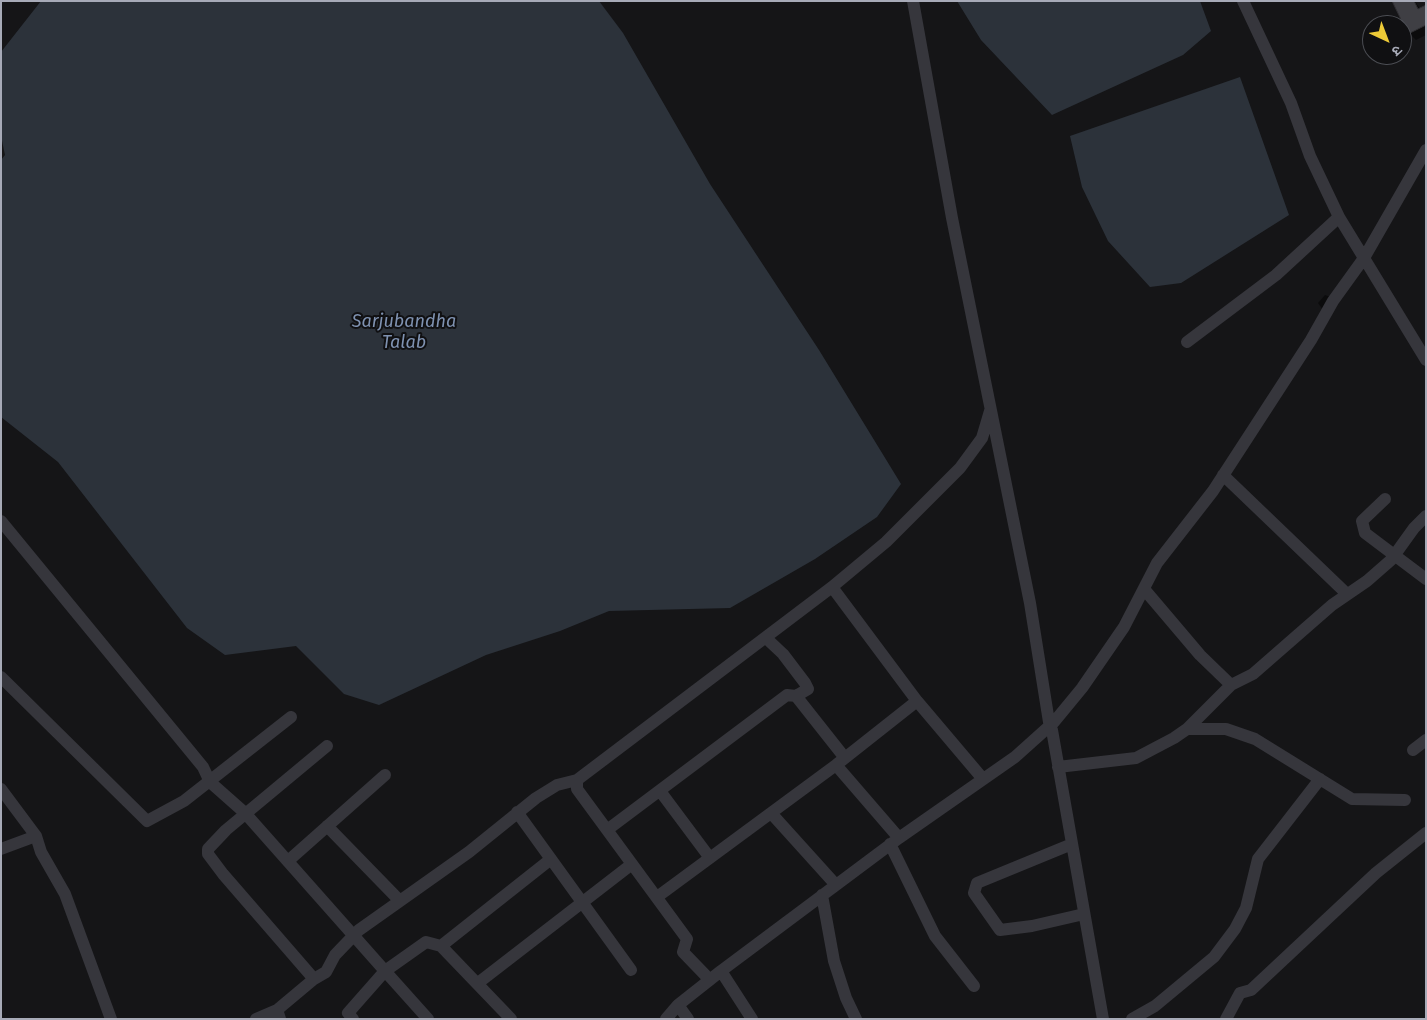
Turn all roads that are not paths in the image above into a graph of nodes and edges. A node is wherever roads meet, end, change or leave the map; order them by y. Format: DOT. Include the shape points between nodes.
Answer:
graph roads {
  1 [pos="913,1"];
  2 [pos="1243,1"];
  3 [pos="1426,150"];
  4 [pos="1338,217"];
  5 [pos="1364,258"];
  6 [pos="1187,342"];
  7 [pos="1426,360"];
  8 [pos="991,409"];
  9 [pos="1223,475"];
  10 [pos="1385,499"];
  11 [pos="1426,516"];
  12 [pos="1,522"];
  13 [pos="1395,555"];
  14 [pos="1426,579"];
  15 [pos="832,587"];
  16 [pos="1144,589"];
  17 [pos="1347,594"];
  18 [pos="766,638"];
  19 [pos="1,677"];
  20 [pos="1231,685"];
  21 [pos="796,696"];
  22 [pos="918,701"];
  23 [pos="291,717"];
  24 [pos="1050,725"];
  25 [pos="1187,729"];
  26 [pos="1426,740"];
  27 [pos="327,746"];
  28 [pos="1413,750"];
  29 [pos="840,762"];
  30 [pos="1058,767"];
  31 [pos="385,775"];
  32 [pos="983,779"];
  33 [pos="1320,779"];
  34 [pos="577,780"];
  35 [pos="210,782"];
  36 [pos="1,788"];
  37 [pos="660,791"];
  38 [pos="1405,800"];
  39 [pos="517,812"];
  40 [pos="245,813"];
  41 [pos="771,813"];
  42 [pos="327,826"];
  43 [pos="607,830"];
  44 [pos="1426,833"];
  45 [pos="36,836"];
  46 [pos="895,841"];
  47 [pos="1072,844"];
  48 [pos="1,849"];
  49 [pos="710,858"];
  50 [pos="551,859"];
  51 [pos="288,861"];
  52 [pos="632,864"];
  53 [pos="836,885"];
  54 [pos="822,895"];
  55 [pos="657,897"];
  56 [pos="400,901"];
  57 [pos="582,902"];
  58 [pos="1084,914"];
  59 [pos="352,935"];
  60 [pos="441,946"];
  61 [pos="385,970"];
  62 [pos="631,970"];
  63 [pos="721,971"];
  64 [pos="314,979"];
  65 [pos="710,980"];
  66 [pos="478,983"];
  67 [pos="974,986"];
  68 [pos="678,1005"];
  69 [pos="278,1014"];
  70 [pos="111,1019"];
  71 [pos="256,1019"];
  72 [pos="352,1019"];
  73 [pos="428,1019"];
  74 [pos="511,1019"];
  75 [pos="666,1019"];
  76 [pos="688,1019"];
  77 [pos="752,1019"];
  78 [pos="856,1019"];
  79 [pos="1103,1019"];
  80 [pos="1132,1019"];
  81 [pos="1226,1019"];
  1 -- 8 [label="street"];
  2 -- 4 [label="street" via="1291,103 1310,156"];
  3 -- 5 [label="street"];
  4 -- 5 [label="street"];
  4 -- 6 [label="street" via="1276,275"];
  5 -- 7 [label="street"];
  5 -- 9 [label="street" via="1333,301"];
  8 -- 15 [label="street" via="982,438 960,468 886,542"];
  8 -- 24 [label="street" via="1030,603"];
  9 -- 16 [label="street" via="1157,563"];
  9 -- 17 [label="street"];
  10 -- 13 [label="street" via="1362,521 1362,527 1365,534"];
  11 -- 13 [label="street"];
  12 -- 35 [label="street" via="203,767"];
  13 -- 14 [label="street"];
  13 -- 17 [label="street" via="1367,581"];
  15 -- 18 [label="street"];
  15 -- 22 [label="street"];
  16 -- 20 [label="street" via="1200,655"];
  16 -- 24 [label="street" via="1110,649"];
  17 -- 20 [label="street" via="1253,674"];
  18 -- 21 [label="street" via="805,683 808,689"];
  18 -- 34 [label="street"];
  19 -- 35 [label="street" via="148,821"];
  20 -- 25 [label="street"];
  21 -- 29 [label="street"];
  21 -- 37 [label="street" via="787,695"];
  22 -- 29 [label="street"];
  22 -- 32 [label="street"];
  23 -- 35 [label="street"];
  24 -- 30 [label="street"];
  24 -- 32 [label="street" via="1015,757"];
  25 -- 30 [label="street" via="1136,758"];
  25 -- 33 [label="street" via="1226,729 1255,739"];
  26 -- 28 [label="street"];
  27 -- 40 [label="street"];
  29 -- 41 [label="street"];
  29 -- 46 [label="street"];
  30 -- 47 [label="street"];
  31 -- 42 [label="street"];
  32 -- 46 [label="street"];
  33 -- 38 [label="street" via="1352,799"];
  33 -- 80 [label="street" via="1258,859 1246,908 1214,957 1155,1006"];
  34 -- 39 [label="street" via="557,785"];
  34 -- 43 [label="street" via="577,789"];
  35 -- 40 [label="street"];
  36 -- 45 [label="street"];
  37 -- 43 [label="street"];
  37 -- 49 [label="street"];
  39 -- 50 [label="street"];
  39 -- 56 [label="street" via="469,852"];
  40 -- 51 [label="street"];
  40 -- 64 [label="street" via="213,842 208,854"];
  41 -- 49 [label="street"];
  41 -- 53 [label="street"];
  42 -- 51 [label="street"];
  42 -- 56 [label="street"];
  43 -- 52 [label="street"];
  44 -- 81 [label="street" via="1376,873 1251,990 1240,993"];
  45 -- 48 [label="street"];
  45 -- 70 [label="street" via="41,852 66,894"];
  46 -- 53 [label="street"];
  46 -- 67 [label="street" via="934,936"];
  47 -- 58 [label="street"];
  47 -- 58 [label="street" via="978,883 974,893 1000,930 1024,928"];
  49 -- 55 [label="street"];
  50 -- 57 [label="street"];
  50 -- 60 [label="street"];
  51 -- 59 [label="street"];
  52 -- 55 [label="street"];
  52 -- 57 [label="street"];
  53 -- 54 [label="street"];
  54 -- 63 [label="street"];
  54 -- 78 [label="street" via="834,961"];
  55 -- 65 [label="street" via="687,939 683,952"];
  56 -- 59 [label="street"];
  57 -- 62 [label="street"];
  57 -- 66 [label="street"];
  58 -- 79 [label="street"];
  59 -- 61 [label="street"];
  59 -- 64 [label="street" via="326,972"];
  60 -- 61 [label="street" via="426,942"];
  60 -- 66 [label="street"];
  61 -- 72 [label="street" via="348,1013"];
  61 -- 73 [label="street"];
  63 -- 65 [label="street"];
  63 -- 77 [label="street"];
  64 -- 69 [label="street"];
  65 -- 68 [label="street"];
  66 -- 74 [label="street"];
  68 -- 75 [label="street"];
  68 -- 76 [label="street"];
  69 -- 71 [label="street"];
}
